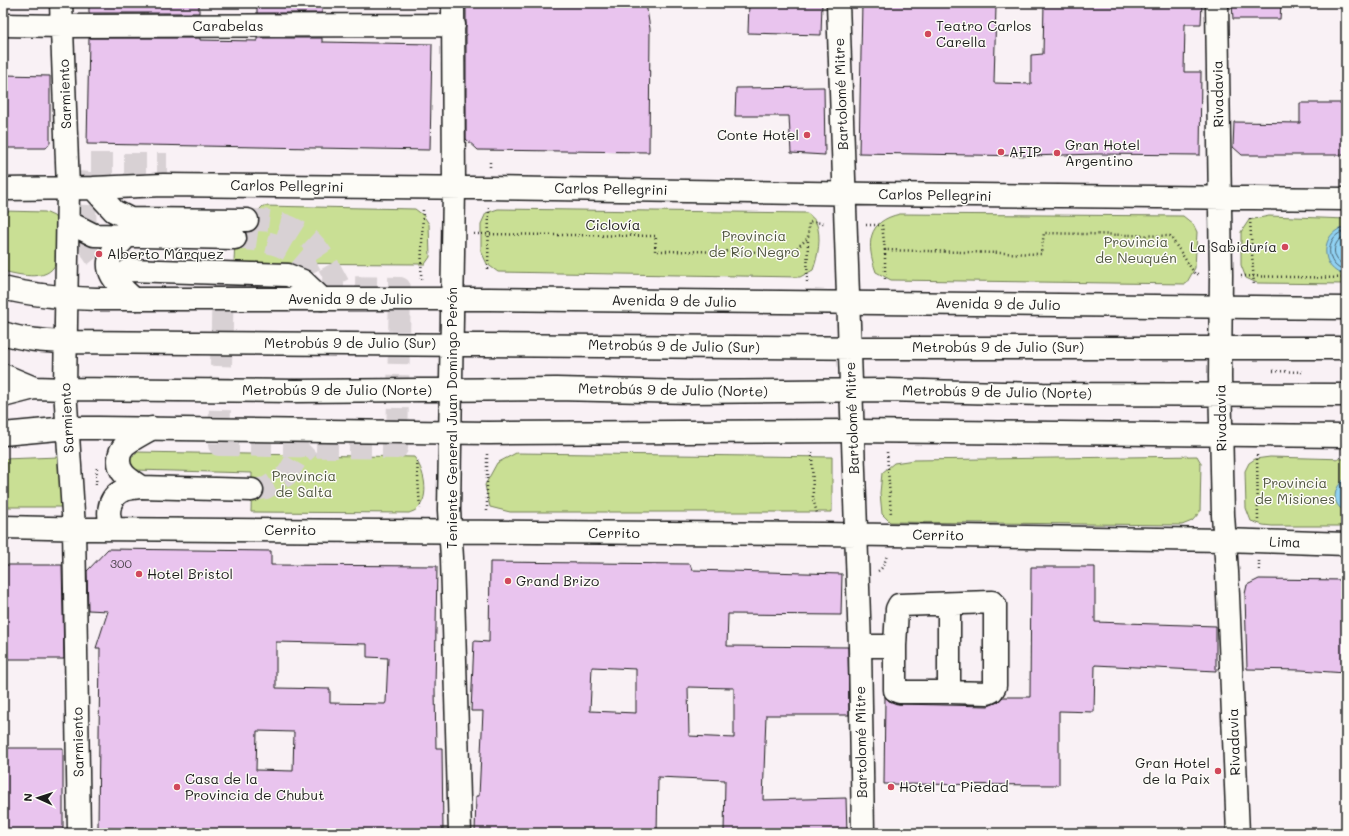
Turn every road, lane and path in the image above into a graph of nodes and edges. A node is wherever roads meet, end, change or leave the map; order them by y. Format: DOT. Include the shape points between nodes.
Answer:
graph roads {
  1 [pos="61,3"];
  2 [pos="453,3"];
  3 [pos="838,3"];
  4 [pos="1217,3"];
  5 [pos="3,25"];
  6 [pos="454,25"];
  7 [pos="62,26"];
  8 [pos="490,159"];
  9 [pos="424,187"];
  10 [pos="68,188"];
  11 [pos="93,188"];
  12 [pos="454,188"];
  13 [pos="490,188"];
  14 [pos="3,189"];
  15 [pos="844,193"];
  16 [pos="1220,199"];
  17 [pos="1346,200"];
  18 [pos="247,220"];
  19 [pos="68,222"];
  20 [pos="846,224"];
  21 [pos="454,234"];
  22 [pos="489,234"];
  23 [pos="128,235"];
  24 [pos="235,238"];
  25 [pos="488,269"];
  26 [pos="129,270"];
  27 [pos="1221,275"];
  28 [pos="1346,278"];
  29 [pos="420,279"];
  30 [pos="3,288"];
  31 [pos="67,298"];
  32 [pos="453,298"];
  33 [pos="134,299"];
  34 [pos="322,299"];
  35 [pos="848,303"];
  36 [pos="1221,306"];
  37 [pos="1346,308"];
  38 [pos="3,333"];
  39 [pos="65,342"];
  40 [pos="452,344"];
  41 [pos="849,348"];
  42 [pos="1221,348"];
  43 [pos="1346,348"];
  44 [pos="3,375"];
  45 [pos="34,388"];
  46 [pos="65,389"];
  47 [pos="451,389"];
  48 [pos="851,391"];
  49 [pos="1221,393"];
  50 [pos="1346,394"];
  51 [pos="3,396"];
  52 [pos="68,428"];
  53 [pos="152,428"];
  54 [pos="852,431"];
  55 [pos="450,432"];
  56 [pos="3,434"];
  57 [pos="1221,434"];
  58 [pos="1346,436"];
  59 [pos="487,453"];
  60 [pos="417,461"];
  61 [pos="141,487"];
  62 [pos="252,490"];
  63 [pos="420,509"];
  64 [pos="487,512"];
  65 [pos="3,527"];
  66 [pos="74,528"];
  67 [pos="113,529"];
  68 [pos="451,532"];
  69 [pos="856,534"];
  70 [pos="1224,540"];
  71 [pos="1346,544"];
  72 [pos="949,604"];
  73 [pos="860,646"];
  74 [pos="895,646"];
  75 [pos="949,692"];
  76 [pos="79,833"];
  77 [pos="460,833"];
  78 [pos="863,833"];
  79 [pos="1238,833"];
  1 -- 7 [label="main road, Sarmiento"];
  2 -- 6 [label="main road, Teniente General Juan Domingo Perón"];
  3 -- 15 [label="main road, Bartolomé Mitre"];
  4 -- 16 [label="main road, Rivadavia"];
  5 -- 7 [label="main road, Carabelas"];
  6 -- 7 [label="main road, Carabelas"];
  6 -- 12 [label="main road, Teniente General Juan Domingo Perón"];
  7 -- 10 [label="main road, Sarmiento"];
  8 -- 13 [label="path"];
  9 -- 11 [label="main road, Carlos Pellegrini" via="163,185"];
  9 -- 12 [label="main road, Carlos Pellegrini"];
  9 -- 29 [label="path"];
  10 -- 11 [label="main road, Carlos Pellegrini"];
  10 -- 14 [label="main road, Carlos Pellegrini"];
  10 -- 19 [label="main road, Sarmiento"];
  11 -- 18 [label="main road" via="114,211 130,218"];
  12 -- 13 [label="main road, Carlos Pellegrini"];
  12 -- 21 [label="main road, Teniente General Juan Domingo Perón"];
  13 -- 15 [label="main road, Carlos Pellegrini"];
  13 -- 22 [label="path"];
  15 -- 16 [label="main road, Carlos Pellegrini"];
  15 -- 20 [label="main road, Bartolomé Mitre"];
  16 -- 17 [label="main road, Carlos Pellegrini"];
  16 -- 27 [label="main road, Rivadavia"];
  19 -- 23 [label="main road" via="94,235"];
  19 -- 31 [label="main road, Sarmiento"];
  20 -- 22 [label="path, Ciclovía" via="809,222 808,238 788,252 656,250 656,236"];
  20 -- 27 [label="path, Ciclovía" via="882,225 885,250 1041,254 1044,233 1170,236 1195,274"];
  20 -- 35 [label="main road, Bartolomé Mitre"];
  21 -- 22 [label="path, Ciclovía"];
  21 -- 32 [label="main road, Teniente General Juan Domingo Perón"];
  22 -- 25 [label="path"];
  23 -- 24 [label="main road"];
  23 -- 33 [label="main road" via="110,257 109,264 117,283"];
  26 -- 34 [label="main road" via="288,275 303,281"];
  27 -- 28 [label="path"];
  27 -- 36 [label="main road, Rivadavia"];
  30 -- 31 [label="main road, Avenida 9 de Julio" via="20,293"];
  31 -- 33 [label="main road, Avenida 9 de Julio"];
  31 -- 39 [label="main road, Sarmiento"];
  32 -- 34 [label="main road, Avenida 9 de Julio"];
  32 -- 35 [label="main road, Avenida 9 de Julio"];
  32 -- 40 [label="main road, Teniente General Juan Domingo Perón"];
  33 -- 34 [label="main road, Avenida 9 de Julio"];
  35 -- 36 [label="main road, Avenida 9 de Julio"];
  35 -- 41 [label="main road, Bartolomé Mitre"];
  36 -- 37 [label="main road, Avenida 9 de Julio"];
  36 -- 42 [label="main road, Rivadavia"];
  38 -- 39 [label="main road, Metrobús 9 de Julio (Sur)" via="34,340"];
  39 -- 40 [label="main road, Metrobús 9 de Julio (Sur)"];
  39 -- 46 [label="main road, Sarmiento"];
  40 -- 41 [label="main road, Metrobús 9 de Julio (Sur)"];
  40 -- 47 [label="main road, Teniente General Juan Domingo Perón"];
  41 -- 42 [label="main road, Metrobús 9 de Julio (Sur)"];
  41 -- 48 [label="main road, Bartolomé Mitre"];
  42 -- 43 [label="main road, Metrobús 9 de Julio (Sur)"];
  42 -- 49 [label="main road, Rivadavia"];
  44 -- 45 [label="main road, Metrobús 9 de Julio (Norte)"];
  45 -- 46 [label="main road, Metrobús 9 de Julio (Norte)"];
  45 -- 51 [label="main road"];
  46 -- 47 [label="main road, Metrobús 9 de Julio (Norte)"];
  46 -- 52 [label="main road, Sarmiento"];
  47 -- 48 [label="main road, Metrobús 9 de Julio (Norte)"];
  47 -- 55 [label="main road, Teniente General Juan Domingo Perón"];
  48 -- 49 [label="main road, Metrobús 9 de Julio (Norte)"];
  48 -- 54 [label="main road, Bartolomé Mitre"];
  49 -- 50 [label="main road, Metrobús 9 de Julio (Norte)"];
  49 -- 57 [label="main road, Rivadavia"];
  52 -- 53 [label="main road"];
  52 -- 56 [label="main road"];
  52 -- 66 [label="main road, Sarmiento"];
  53 -- 55 [label="main road"];
  53 -- 61 [label="main road" via="125,445 118,457 118,465 122,472"];
  54 -- 55 [label="main road"];
  54 -- 57 [label="main road"];
  54 -- 69 [label="main road, Bartolomé Mitre"];
  55 -- 68 [label="main road, Teniente General Juan Domingo Perón"];
  57 -- 58 [label="main road"];
  57 -- 70 [label="main road, Rivadavia"];
  59 -- 64 [label="path"];
  60 -- 63 [label="path"];
  61 -- 62 [label="main road"];
  61 -- 67 [label="main road" via="120,492 115,497 109,510"];
  65 -- 66 [label="main road, Cerrito"];
  66 -- 67 [label="main road, Cerrito"];
  66 -- 76 [label="main road, Sarmiento" via="70,702"];
  67 -- 68 [label="main road, Cerrito"];
  68 -- 69 [label="main road, Cerrito"];
  68 -- 77 [label="main road, Teniente General Juan Domingo Perón"];
  69 -- 70 [label="main road, Cerrito"];
  69 -- 73 [label="main road, Bartolomé Mitre"];
  70 -- 71 [label="main road, Lima"];
  70 -- 79 [label="main road, Rivadavia"];
  72 -- 74 [label="main road" via="899,605"];
  72 -- 75 [label="main road"];
  72 -- 75 [label="main road" via="992,602 995,605 992,691"];
  73 -- 74 [label="main road"];
  73 -- 78 [label="main road, Bartolomé Mitre"];
  74 -- 75 [label="main road" via="895,690"];
}
